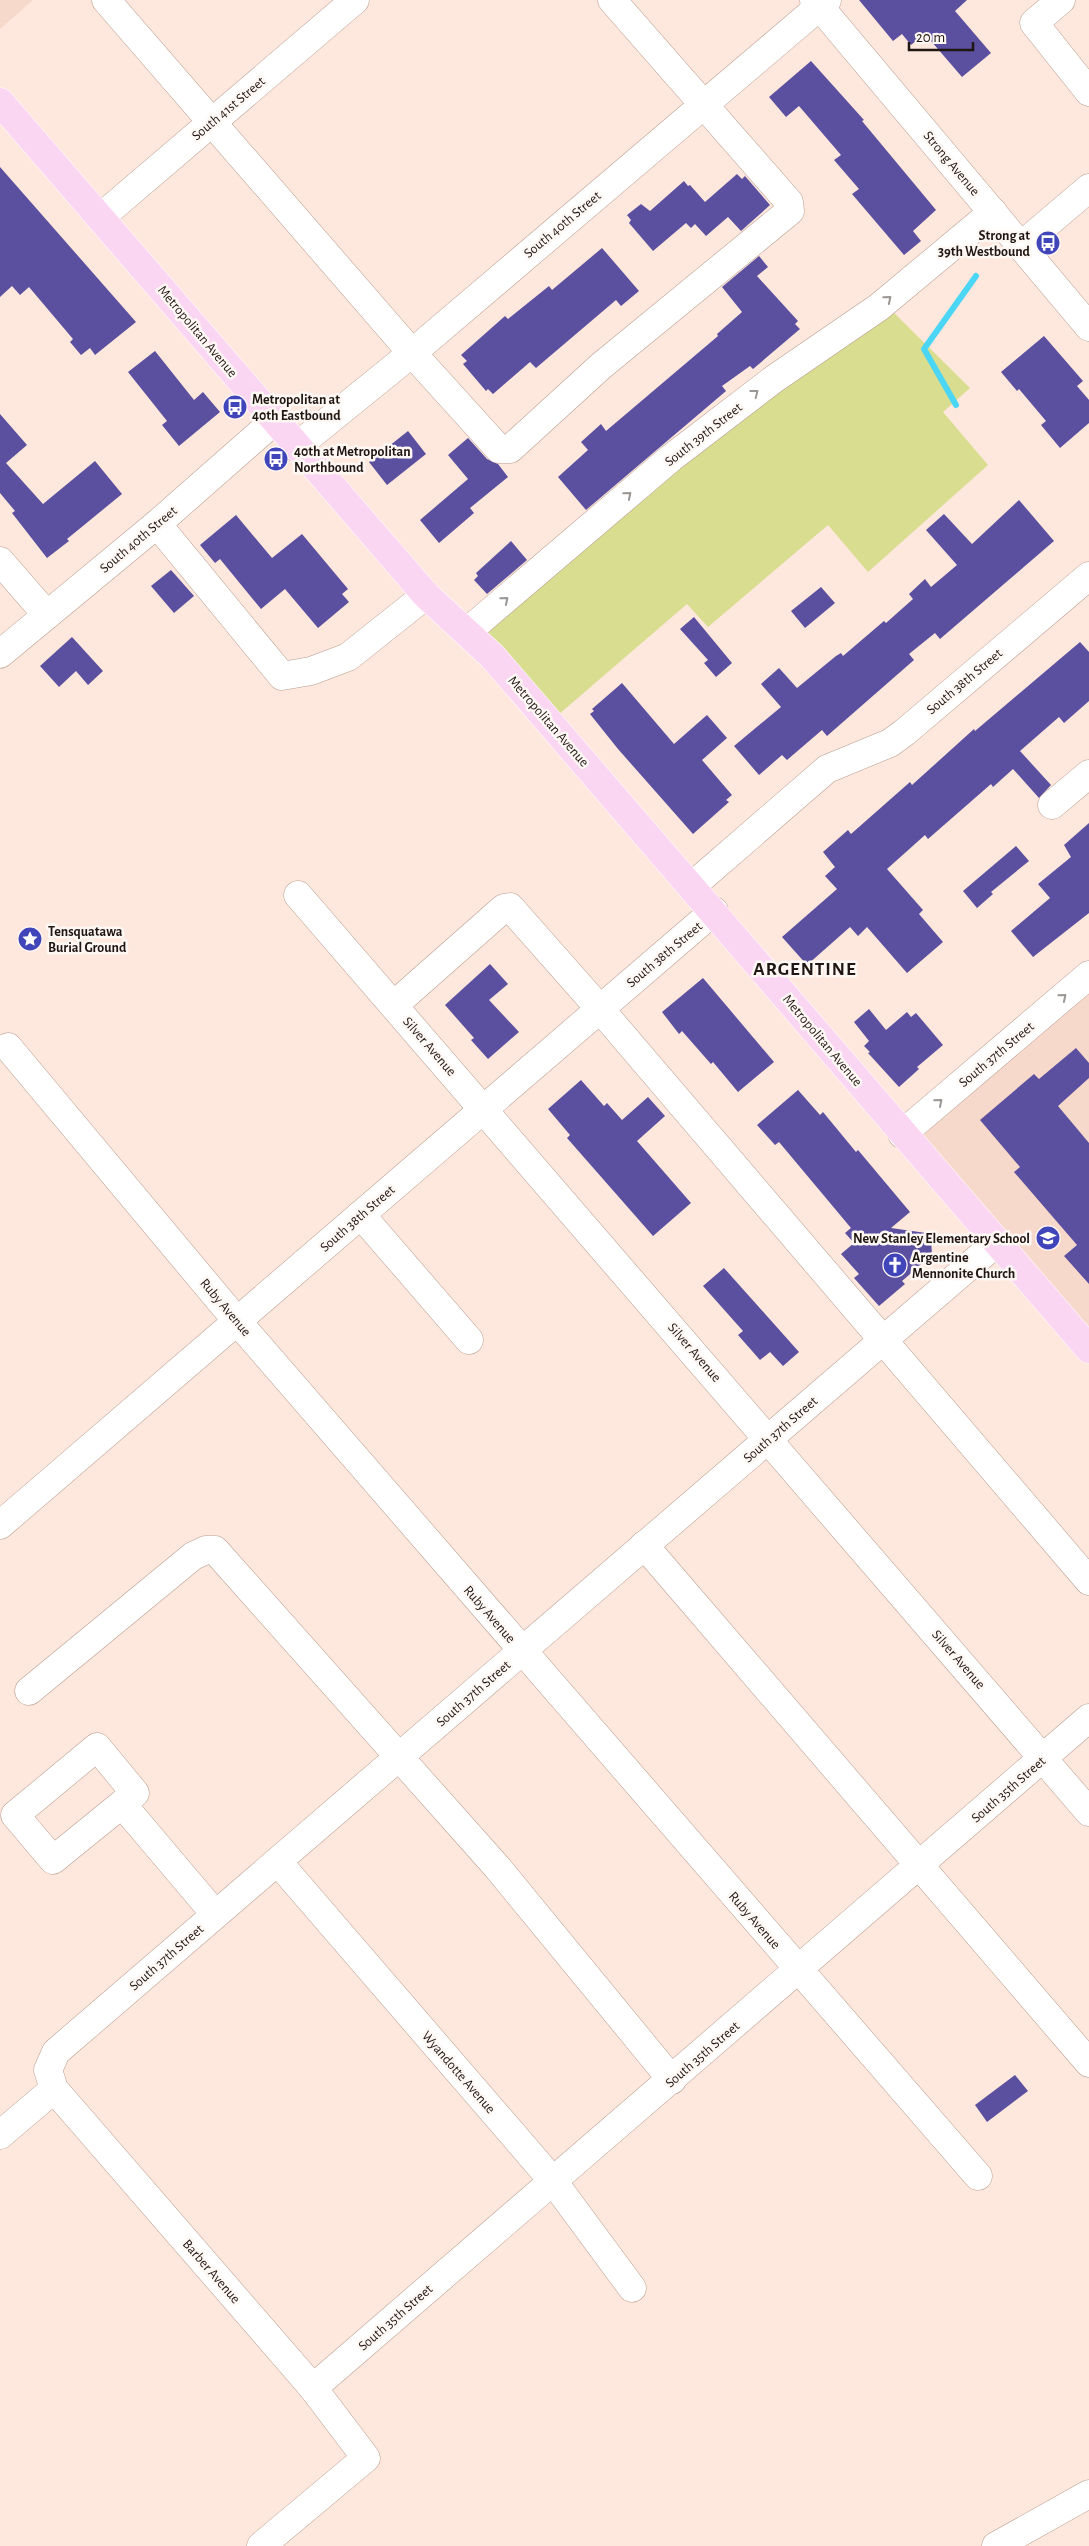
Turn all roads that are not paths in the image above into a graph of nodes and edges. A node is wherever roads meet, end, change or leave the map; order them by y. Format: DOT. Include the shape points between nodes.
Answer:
graph roads {
  1 [pos="106,0"];
  2 [pos="355,0"];
  3 [pos="612,0"];
  4 [pos="1061,0"];
  5 [pos="820,2"];
  6 [pos="1089,92"];
  7 [pos="0,102"];
  8 [pos="703,104"];
  9 [pos="213,121"];
  10 [pos="1089,188"];
  11 [pos="993,212"];
  12 [pos="101,217"];
  13 [pos="1021,246"];
  14 [pos="1089,327"];
  15 [pos="412,353"];
  16 [pos="274,421"];
  17 [pos="296,447"];
  18 [pos="158,524"];
  19 [pos="0,561"];
  20 [pos="1089,576"];
  21 [pos="426,595"];
  22 [pos="47,614"];
  23 [pos="468,632"];
  24 [pos="0,654"];
  25 [pos="1089,774"];
  26 [pos="1052,805"];
  27 [pos="692,886"];
  28 [pos="298,895"];
  29 [pos="714,912"];
  30 [pos="1089,975"];
  31 [pos="394,1004"];
  32 [pos="600,1009"];
  33 [pos="8,1047"];
  34 [pos="484,1108"];
  35 [pos="902,1134"];
  36 [pos="361,1214"];
  37 [pos="996,1243"];
  38 [pos="237,1320"];
  39 [pos="469,1340"];
  40 [pos="882,1341"];
  41 [pos="1089,1349"];
  42 [pos="769,1438"];
  43 [pos="0,1525"];
  44 [pos="644,1545"];
  45 [pos="1089,1581"];
  46 [pos="522,1651"];
  47 [pos="29,1692"];
  48 [pos="1089,1718"];
  49 [pos="399,1758"];
  50 [pos="1044,1758"];
  51 [pos="122,1804"];
  52 [pos="1089,1812"];
  53 [pos="278,1862"];
  54 [pos="920,1865"];
  55 [pos="216,1914"];
  56 [pos="798,1970"];
  57 [pos="1089,2063"];
  58 [pos="672,2080"];
  59 [pos="54,2089"];
  60 [pos="0,2135"];
  61 [pos="978,2176"];
  62 [pos="553,2181"];
  63 [pos="632,2288"];
  64 [pos="313,2388"];
  65 [pos="1089,2494"];
  66 [pos="262,2546"];
  67 [pos="996,2546"];
  1 -- 9 [label="street"];
  2 -- 9 [label="street, South 41st Street"];
  3 -- 8 [label="street"];
  4 -- 6 [label="street" via="1034,23"];
  5 -- 8 [label="street, South 40th Street"];
  5 -- 11 [label="street, Strong Avenue"];
  7 -- 12 [label="main road, Metropolitan Avenue"];
  8 -- 15 [label="street, South 40th Street"];
  8 -- 15 [label="street" via="789,202 790,211 601,366 510,449 499,450"];
  9 -- 12 [label="street, South 41st Street"];
  9 -- 15 [label="street"];
  10 -- 13 [label="street"];
  11 -- 13 [label="street, Strong Avenue"];
  23 -- 11 [label="street, South 39th Street, one-way" via="672,458 774,379 879,306"];
  12 -- 16 [label="main road, Metropolitan Avenue"];
  13 -- 14 [label="street, Strong Avenue"];
  15 -- 17 [label="street, South 40th Street"];
  16 -- 17 [label="main road, Metropolitan Avenue"];
  16 -- 18 [label="street, South 40th Street"];
  17 -- 21 [label="main road, Metropolitan Avenue"];
  18 -- 21 [label="street" via="282,676 348,657"];
  18 -- 22 [label="street, South 40th Street"];
  19 -- 22 [label="street"];
  20 -- 27 [label="street, South 38th Street" via="905,732 890,743 827,770"];
  21 -- 23 [label="main road, Metropolitan Avenue"];
  22 -- 24 [label="street, South 40th Street"];
  23 -- 27 [label="main road, Metropolitan Avenue"];
  25 -- 26 [label="street"];
  27 -- 29 [label="main road, Metropolitan Avenue"];
  28 -- 31 [label="street, Silver Avenue"];
  29 -- 32 [label="street, South 38th Street"];
  29 -- 35 [label="main road, Metropolitan Avenue"];
  35 -- 30 [label="street, South 37th Street, one-way"];
  31 -- 32 [label="street" via="504,908 510,907"];
  31 -- 34 [label="street, Silver Avenue"];
  32 -- 34 [label="street, South 38th Street"];
  32 -- 40 [label="street"];
  33 -- 38 [label="street, Ruby Avenue"];
  34 -- 36 [label="street, South 38th Street"];
  34 -- 42 [label="street, Silver Avenue"];
  35 -- 37 [label="main road, Metropolitan Avenue"];
  36 -- 38 [label="street, South 38th Street"];
  36 -- 39 [label="street"];
  37 -- 40 [label="street, South 37th Street"];
  37 -- 41 [label="main road, Metropolitan Avenue"];
  38 -- 43 [label="street, South 38th Street"];
  38 -- 46 [label="street, Ruby Avenue"];
  40 -- 42 [label="street, South 37th Street"];
  40 -- 45 [label="street"];
  42 -- 44 [label="street, South 37th Street"];
  42 -- 50 [label="street, Silver Avenue"];
  44 -- 46 [label="street, South 37th Street"];
  44 -- 54 [label="street"];
  46 -- 49 [label="street, South 37th Street"];
  46 -- 56 [label="street, Ruby Avenue"];
  47 -- 49 [label="street" via="193,1556 215,1550"];
  48 -- 50 [label="street, South 35th Street"];
  49 -- 53 [label="street, South 37th Street"];
  49 -- 58 [label="street" via="497,1867"];
  50 -- 52 [label="street, Silver Avenue"];
  50 -- 54 [label="street, South 35th Street"];
  51 -- 55 [label="street"];
  53 -- 55 [label="street, South 37th Street"];
  53 -- 62 [label="street, Wyandotte Avenue"];
  54 -- 56 [label="street, South 35th Street"];
  54 -- 57 [label="street"];
  55 -- 59 [label="street, South 37th Street" via="56,2052 48,2070"];
  56 -- 58 [label="street, South 35th Street"];
  56 -- 61 [label="street, Ruby Avenue"];
  58 -- 62 [label="street, South 35th Street"];
  59 -- 60 [label="street"];
  59 -- 64 [label="street, Barber Avenue"];
  62 -- 63 [label="street, Wyandotte Avenue"];
  62 -- 64 [label="street, South 35th Street"];
  64 -- 66 [label="street, Barber Avenue" via="366,2458"];
  65 -- 67 [label="street"];
}
